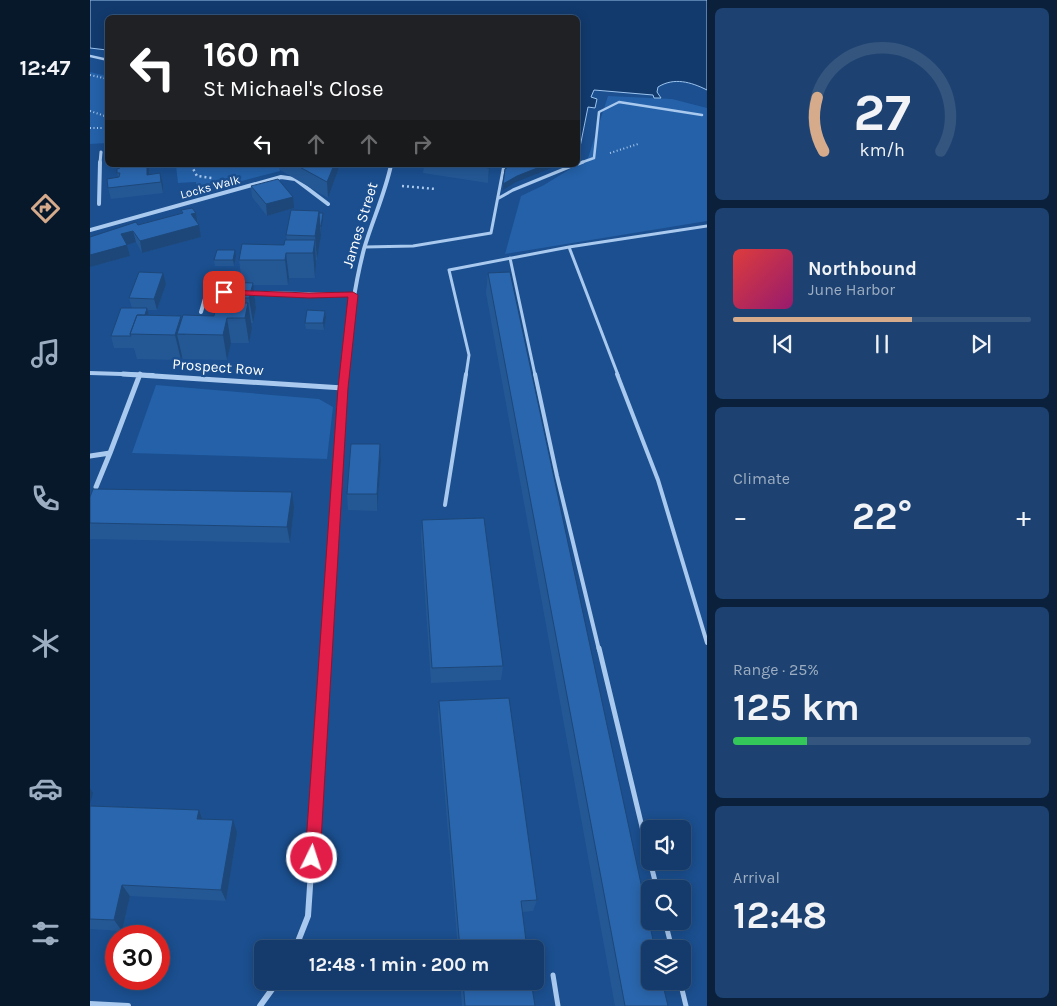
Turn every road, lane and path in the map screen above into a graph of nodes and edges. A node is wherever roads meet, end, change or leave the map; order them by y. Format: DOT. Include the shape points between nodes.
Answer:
graph roads {
  1 [pos="90,56"];
  2 [pos="105,59"];
  3 [pos="90,75"];
  4 [pos="105,78"];
  5 [pos="90,111"];
  6 [pos="702,115"];
  7 [pos="105,116"];
  8 [pos="90,128"];
  9 [pos="105,128"];
  10 [pos="638,144"];
  11 [pos="101,152"];
  12 [pos="594,158"];
  13 [pos="580,163"];
  14 [pos="192,167"];
  15 [pos="391,167"];
  16 [pos="504,167"];
  17 [pos="569,167"];
  18 [pos="197,176"];
  19 [pos="387,185"];
  20 [pos="98,188"];
  21 [pos="90,189"];
  22 [pos="436,189"];
  23 [pos="498,198"];
  24 [pos="99,204"];
  25 [pos="328,204"];
  26 [pos="707,226"];
  27 [pos="90,230"];
  28 [pos="365,247"];
  29 [pos="569,247"];
  30 [pos="510,258"];
  31 [pos="211,278"];
  32 [pos="207,292"];
  33 [pos="235,293"];
  34 [pos="244,293"];
  35 [pos="353,295"];
  36 [pos="201,312"];
  37 [pos="90,372"];
  38 [pos="140,374"];
  39 [pos="343,388"];
  40 [pos="110,453"];
  41 [pos="90,456"];
  42 [pos="96,487"];
  43 [pos="445,504"];
  44 [pos="707,643"];
  45 [pos="641,823"];
  46 [pos="299,940"];
  47 [pos="553,976"];
  48 [pos="272,990"];
  49 [pos="682,990"];
  50 [pos="90,1004"];
  51 [pos="128,1006"];
  52 [pos="260,1006"];
  53 [pos="558,1006"];
  54 [pos="686,1006"];
  1 -- 2 [label="lane"];
  3 -- 4 [label="path"];
  5 -- 7 [label="path"];
  6 -- 12 [label="lane" via="619,102 599,112"];
  8 -- 9 [label="path"];
  10 -- 12 [label="path"];
  11 -- 20 [label="street"];
  12 -- 13 [label="lane"];
  14 -- 18 [label="path"];
  15 -- 19 [label="street, James Street"];
  16 -- 23 [label="lane"];
  17 -- 23 [label="lane"];
  19 -- 22 [label="path"];
  19 -- 28 [label="street, James Street"];
  20 -- 21 [label="street"];
  20 -- 24 [label="street"];
  23 -- 28 [label="lane" via="491,234 413,246"];
  25 -- 27 [label="street, Locks Walk" via="295,179 281,177"];
  26 -- 29 [label="lane"];
  28 -- 35 [label="street, James Street"];
  29 -- 30 [label="lane"];
  29 -- 44 [label="lane" via="658,480"];
  30 -- 43 [label="lane" via="450,270 469,355"];
  30 -- 45 [label="lane" via="557,476"];
  31 -- 32 [label="street"];
  32 -- 33 [label="street"];
  32 -- 36 [label="street"];
  34 -- 35 [label="street"];
  35 -- 39 [label="street, James Street"];
  37 -- 38 [label="street, Prospect Row"];
  38 -- 39 [label="street, Prospect Row"];
  38 -- 40 [label="street"];
  39 -- 46 [label="street, James Street" via="308,916"];
  40 -- 41 [label="street"];
  40 -- 42 [label="street"];
  47 -- 53 [label="lane"];
  48 -- 52 [label="street"];
  49 -- 54 [label="lane"];
  50 -- 51 [label="street"];
}
